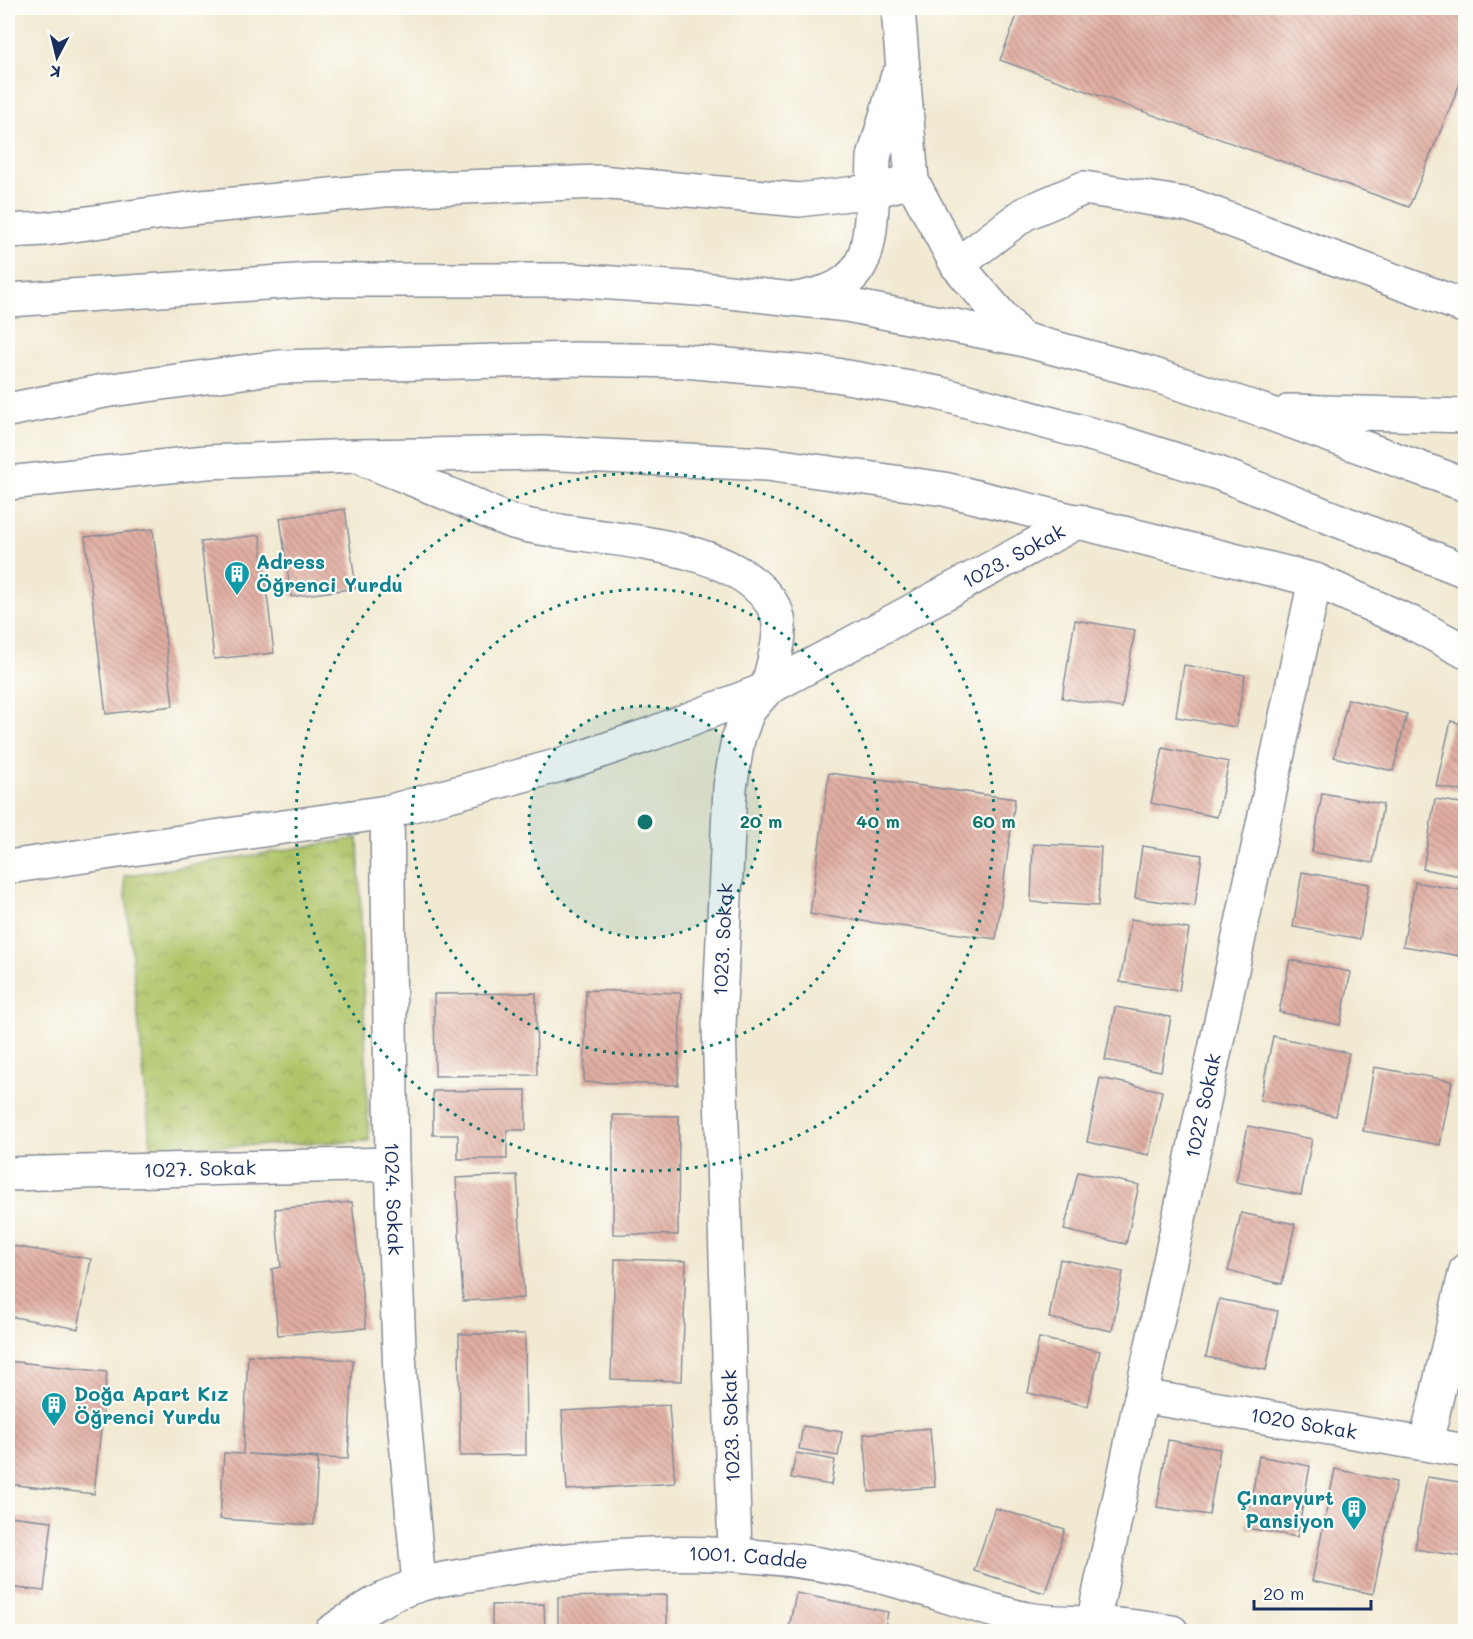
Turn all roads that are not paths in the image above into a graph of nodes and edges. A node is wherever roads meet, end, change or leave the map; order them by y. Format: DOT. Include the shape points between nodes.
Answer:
graph roads {
  1 [pos="898,8"];
  2 [pos="903,60"];
  3 [pos="912,181"];
  4 [pos="873,191"];
  5 [pos="8,231"];
  6 [pos="957,264"];
  7 [pos="797,299"];
  8 [pos="8,300"];
  9 [pos="1466,308"];
  10 [pos="1021,339"];
  11 [pos="8,410"];
  12 [pos="1260,410"];
  13 [pos="1466,416"];
  14 [pos="356,456"];
  15 [pos="8,483"];
  16 [pos="1466,484"];
  17 [pos="1079,522"];
  18 [pos="1466,572"];
  19 [pos="1315,580"];
  20 [pos="1466,652"];
  21 [pos="768,689"];
  22 [pos="387,812"];
  23 [pos="8,867"];
  24 [pos="392,1164"];
  25 [pos="8,1174"];
  26 [pos="1466,1270"];
  27 [pos="1141,1396"];
  28 [pos="1426,1443"];
  29 [pos="1466,1451"];
  30 [pos="735,1554"];
  31 [pos="419,1584"];
  32 [pos="1091,1627"];
  33 [pos="331,1632"];
  34 [pos="1172,1632"];
  1 -- 2 [label="main road"];
  2 -- 3 [label="main road"];
  2 -- 4 [label="main road" via="874,157"];
  3 -- 4 [label="main road"];
  3 -- 6 [label="main road"];
  4 -- 5 [label="main road" via="799,200 599,182 384,190"];
  4 -- 7 [label="main road" via="869,237 861,268 837,288"];
  6 -- 9 [label="main road" via="1024,213 1084,188 1190,205"];
  6 -- 10 [label="main road"];
  7 -- 8 [label="main road" via="571,280 311,280"];
  7 -- 10 [label="main road"];
  10 -- 12 [label="main road" via="1148,373"];
  11 -- 18 [label="main road" via="104,391 279,367 576,359 685,361 836,375 938,393 1119,442 1218,473"];
  12 -- 13 [label="main road"];
  12 -- 16 [label="main road"];
  14 -- 15 [label="main road" via="206,462"];
  14 -- 17 [label="main road" via="542,453 767,464 944,489"];
  14 -- 21 [label="main road" via="509,520 546,530 608,536 692,553 736,572 762,592 775,610 779,630"];
  17 -- 19 [label="main road"];
  17 -- 21 [label="main road, 1023. Sokak"];
  19 -- 20 [label="main road"];
  19 -- 27 [label="main road, 1022 Sokak"];
  21 -- 22 [label="main road" via="560,765"];
  21 -- 30 [label="main road, 1023. Sokak" via="748,711 738,739 730,787 719,1026"];
  22 -- 23 [label="main road"];
  22 -- 24 [label="main road, 1024. Sokak"];
  24 -- 25 [label="main road, 1027. Sokak"];
  24 -- 31 [label="main road, 1024. Sokak" via="400,1375"];
  26 -- 28 [label="main road"];
  27 -- 28 [label="main road, 1020 Sokak"];
  27 -- 32 [label="main road, 1022 Sokak"];
  28 -- 29 [label="main road, 1020 Sokak"];
  30 -- 31 [label="main road, 1001. Cadde" via="586,1558"];
  30 -- 32 [label="main road, 1001. Cadde" via="873,1575 987,1609"];
  31 -- 33 [label="main road, 1001. Cadde" via="368,1607"];
  32 -- 34 [label="main road, 1001. Cadde"];
}
